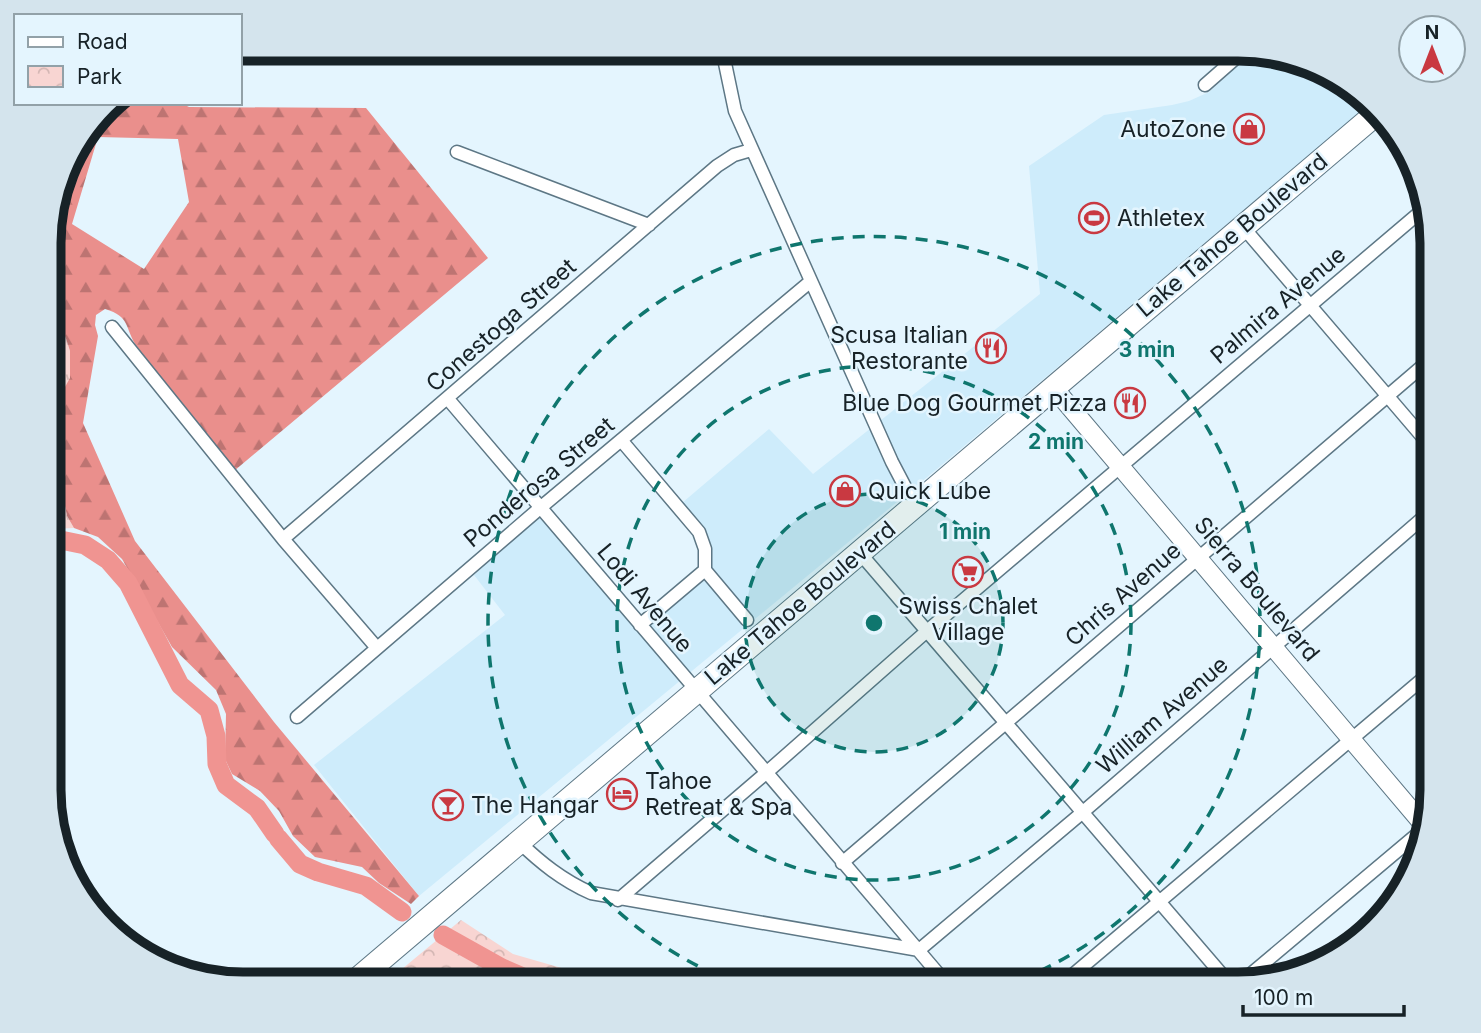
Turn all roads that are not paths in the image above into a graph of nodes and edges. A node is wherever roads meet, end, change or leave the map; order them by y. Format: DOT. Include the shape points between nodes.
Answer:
graph roads {
  1 [pos="724,61"];
  2 [pos="1232,62"];
  3 [pos="1205,86"];
  4 [pos="1370,119"];
  5 [pos="751,149"];
  6 [pos="457,152"];
  7 [pos="1417,215"];
  8 [pos="649,225"];
  9 [pos="1243,227"];
  10 [pos="811,281"];
  11 [pos="1312,305"];
  12 [pos="112,327"];
  13 [pos="1419,369"];
  14 [pos="1053,387"];
  15 [pos="1388,396"];
  16 [pos="448,399"];
  17 [pos="1419,433"];
  18 [pos="621,440"];
  19 [pos="1120,466"];
  20 [pos="915,506"];
  21 [pos="540,508"];
  22 [pos="1419,521"];
  23 [pos="283,539"];
  24 [pos="859,552"];
  25 [pos="1198,557"];
  26 [pos="705,570"];
  27 [pos="747,620"];
  28 [pos="640,625"];
  29 [pos="927,631"];
  30 [pos="1274,647"];
  31 [pos="377,648"];
  32 [pos="1419,682"];
  33 [pos="696,691"];
  34 [pos="297,717"];
  35 [pos="1005,722"];
  36 [pos="1352,738"];
  37 [pos="766,773"];
  38 [pos="1083,813"];
  39 [pos="1417,817"];
  40 [pos="1414,837"];
  41 [pos="518,841"];
  42 [pos="842,863"];
  43 [pos="618,900"];
  44 [pos="1159,902"];
  45 [pos="919,950"];
  46 [pos="1255,970"];
  47 [pos="367,971"];
  48 [pos="937,972"];
  49 [pos="1076,972"];
  50 [pos="1220,972"];
  1 -- 5 [label="street" via="734,111"];
  2 -- 3 [label="street"];
  4 -- 9 [label="highway, Lake Tahoe Boulevard"];
  5 -- 8 [label="street, Conestoga Street" via="717,166"];
  5 -- 10 [label="street"];
  6 -- 8 [label="street"];
  7 -- 11 [label="street, Palmira Avenue"];
  8 -- 16 [label="street, Conestoga Street"];
  9 -- 11 [label="street"];
  9 -- 14 [label="highway, Lake Tahoe Boulevard"];
  10 -- 18 [label="street, Ponderosa Street"];
  10 -- 20 [label="street"];
  11 -- 15 [label="street"];
  11 -- 19 [label="street, Palmira Avenue"];
  12 -- 23 [label="street"];
  13 -- 15 [label="street, Chris Avenue"];
  14 -- 19 [label="street, Sierra Boulevard"];
  14 -- 20 [label="highway, Lake Tahoe Boulevard"];
  15 -- 17 [label="street"];
  15 -- 25 [label="street, Chris Avenue"];
  16 -- 21 [label="street, Lodi Avenue"];
  16 -- 23 [label="street, Conestoga Street"];
  18 -- 21 [label="street, Ponderosa Street"];
  18 -- 26 [label="street" via="699,532"];
  19 -- 25 [label="street, Sierra Boulevard"];
  19 -- 29 [label="street, Palmira Avenue"];
  20 -- 24 [label="highway, Lake Tahoe Boulevard"];
  21 -- 28 [label="street, Lodi Avenue"];
  21 -- 31 [label="street, Ponderosa Street"];
  22 -- 30 [label="street, William Avenue"];
  23 -- 31 [label="street"];
  24 -- 29 [label="street"];
  24 -- 33 [label="highway, Lake Tahoe Boulevard"];
  25 -- 30 [label="street, Sierra Boulevard"];
  25 -- 35 [label="street, Chris Avenue"];
  26 -- 27 [label="street"];
  26 -- 28 [label="street"];
  28 -- 33 [label="street, Lodi Avenue"];
  29 -- 35 [label="street"];
  29 -- 37 [label="street, Palmira Avenue"];
  30 -- 36 [label="street, Sierra Boulevard"];
  30 -- 38 [label="street, William Avenue"];
  31 -- 34 [label="street, Ponderosa Street"];
  32 -- 36 [label="street"];
  33 -- 37 [label="street, Lodi Avenue"];
  33 -- 41 [label="highway, Lake Tahoe Boulevard"];
  35 -- 38 [label="street"];
  35 -- 42 [label="street, Chris Avenue"];
  36 -- 39 [label="street, Sierra Boulevard"];
  36 -- 44 [label="street"];
  37 -- 42 [label="street, Lodi Avenue"];
  37 -- 43 [label="street, Palmira Avenue"];
  38 -- 44 [label="street"];
  38 -- 45 [label="street, William Avenue"];
  40 -- 46 [label="street"];
  41 -- 43 [label="street" via="567,882"];
  41 -- 47 [label="highway, Lake Tahoe Boulevard"];
  42 -- 45 [label="street, Lodi Avenue"];
  43 -- 45 [label="street"];
  44 -- 49 [label="street"];
  44 -- 50 [label="street"];
  45 -- 48 [label="street, Lodi Avenue"];
}
